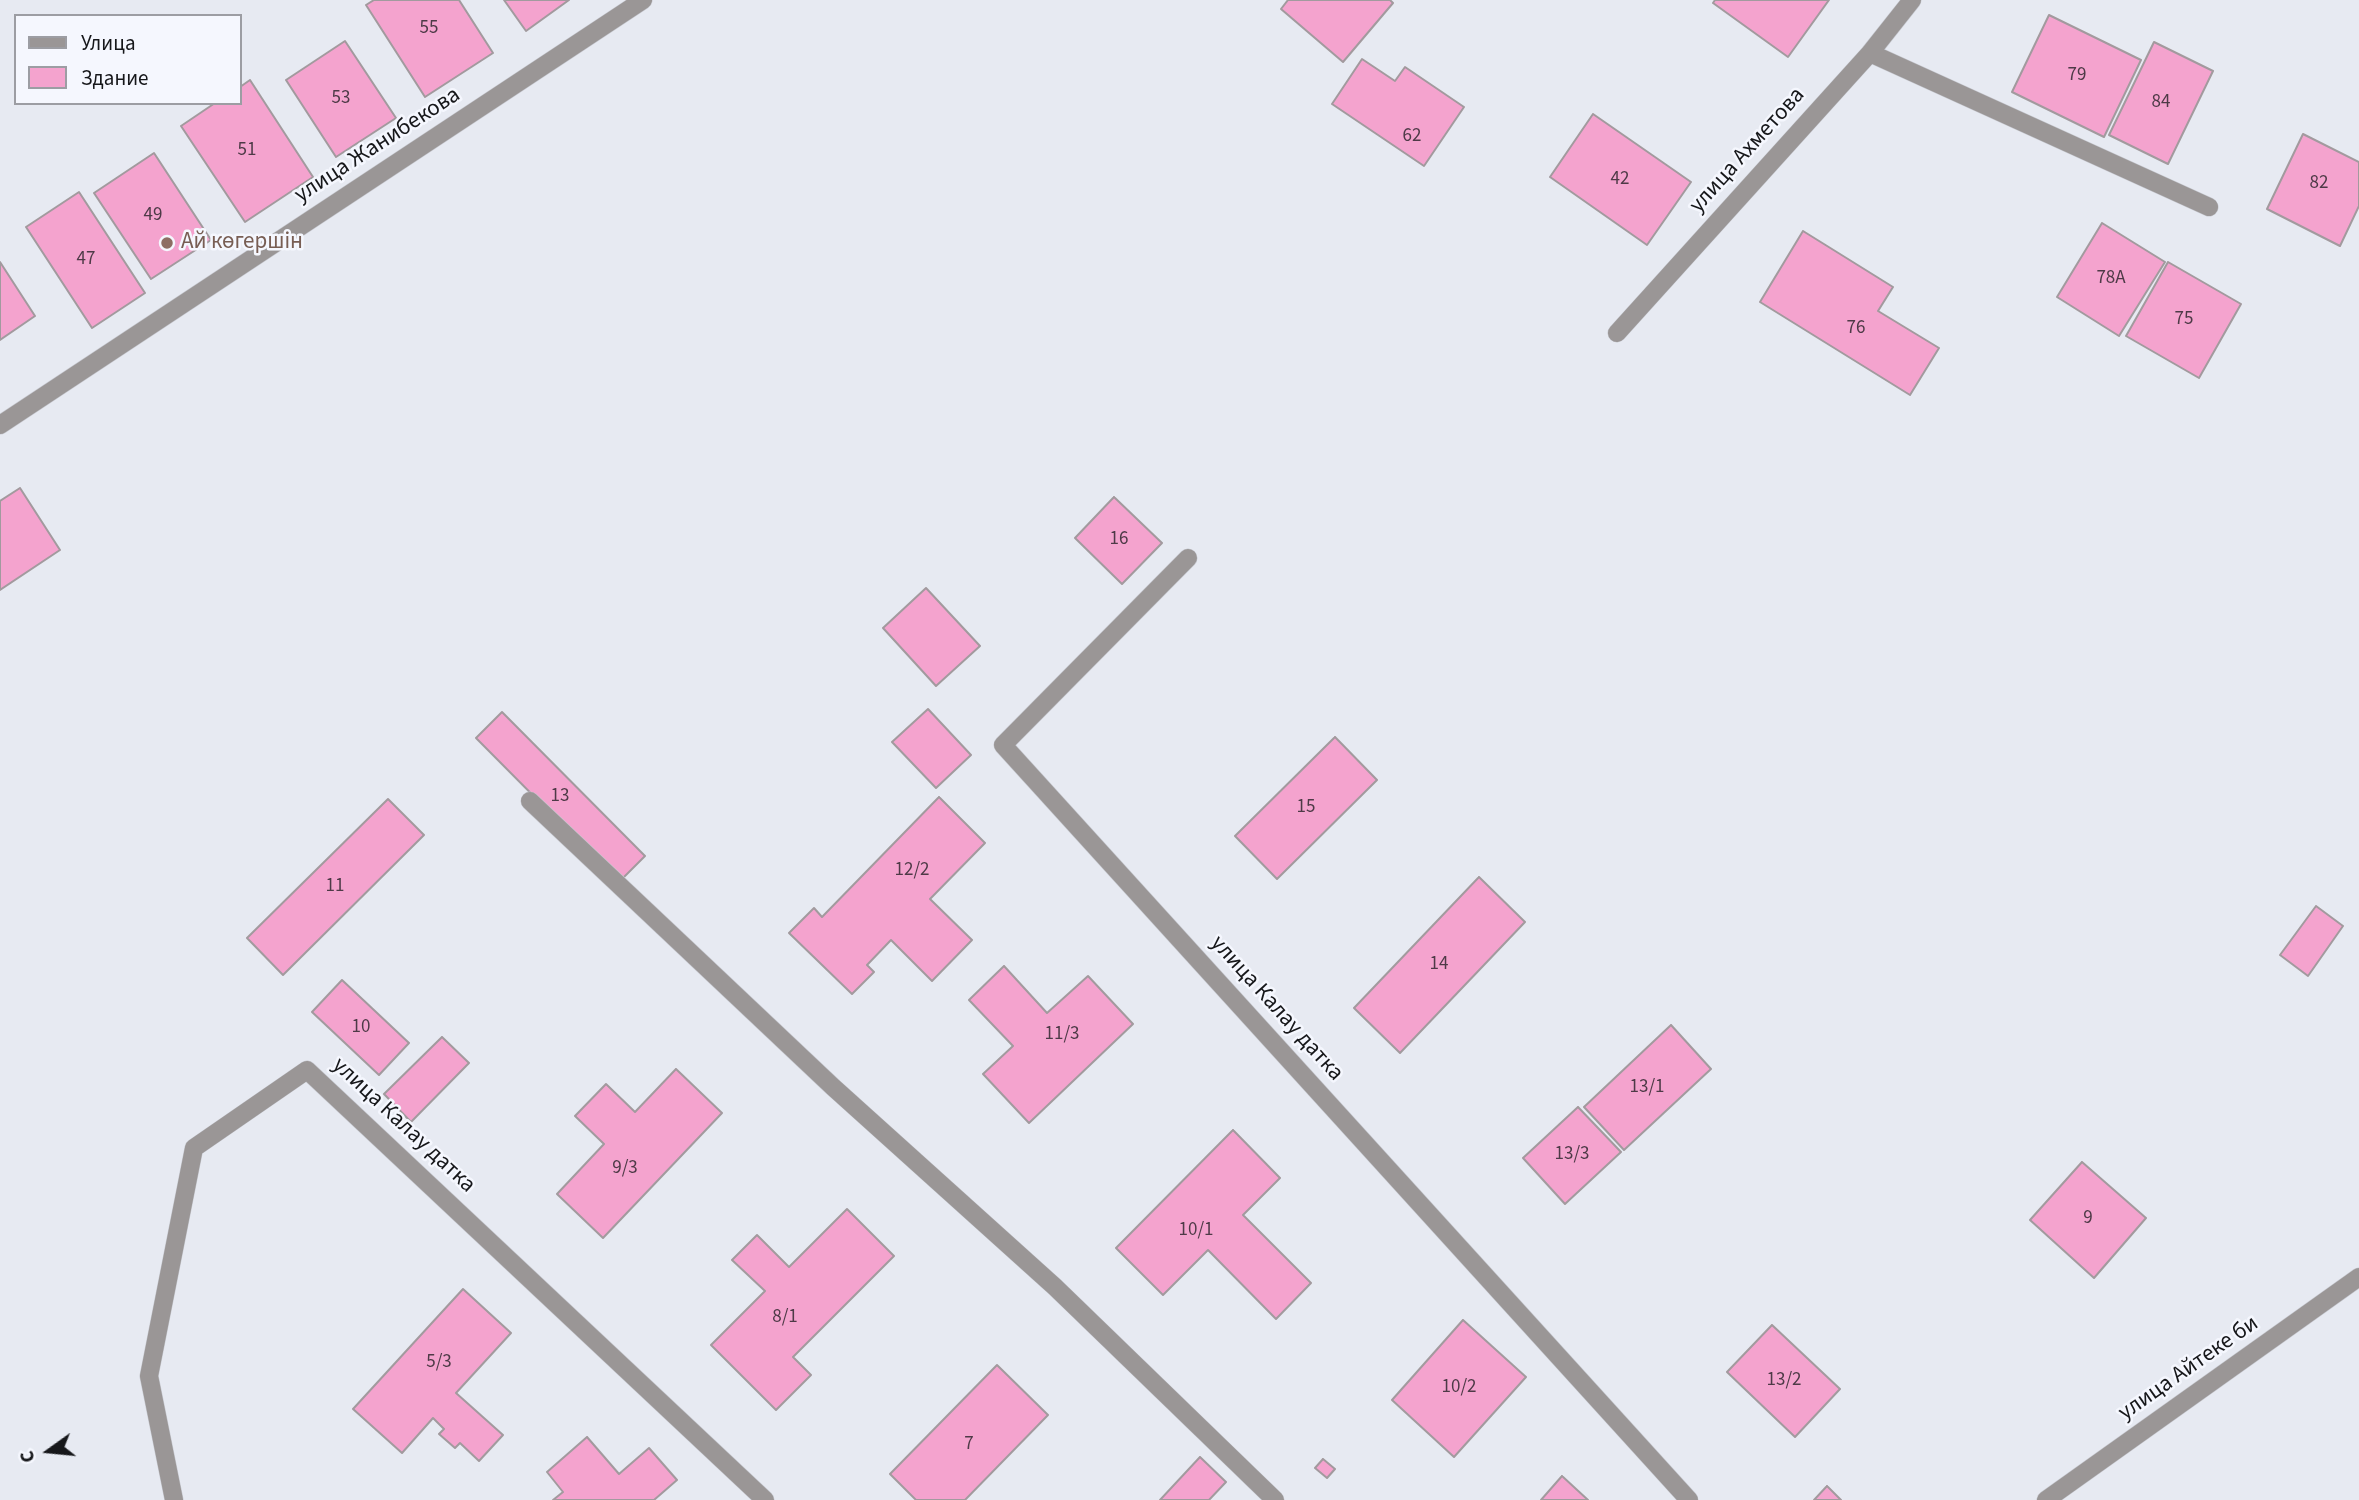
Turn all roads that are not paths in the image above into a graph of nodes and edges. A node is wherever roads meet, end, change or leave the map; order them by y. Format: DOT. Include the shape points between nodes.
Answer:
graph roads {
  1 [pos="643,0"];
  2 [pos="1912,0"];
  3 [pos="1870,52"];
  4 [pos="2210,207"];
  5 [pos="1617,332"];
  6 [pos="0,425"];
  7 [pos="1188,558"];
  8 [pos="530,801"];
  9 [pos="2359,1277"];
  10 [pos="174,1500"];
  11 [pos="765,1500"];
  12 [pos="1275,1500"];
  13 [pos="1689,1500"];
  14 [pos="2046,1500"];
  1 -- 6 [label="street, улица Жанибекова"];
  2 -- 3 [label="street, улица Ахметова"];
  3 -- 4 [label="street"];
  3 -- 5 [label="street, улица Ахметова"];
  7 -- 13 [label="street, улица Калау датка" via="1003,745"];
  8 -- 12 [label="street" via="833,1087 1055,1287"];
  9 -- 14 [label="street, улица Айтеке би"];
  10 -- 11 [label="street, улица Калау датка" via="149,1376 194,1148 307,1070"];
}
